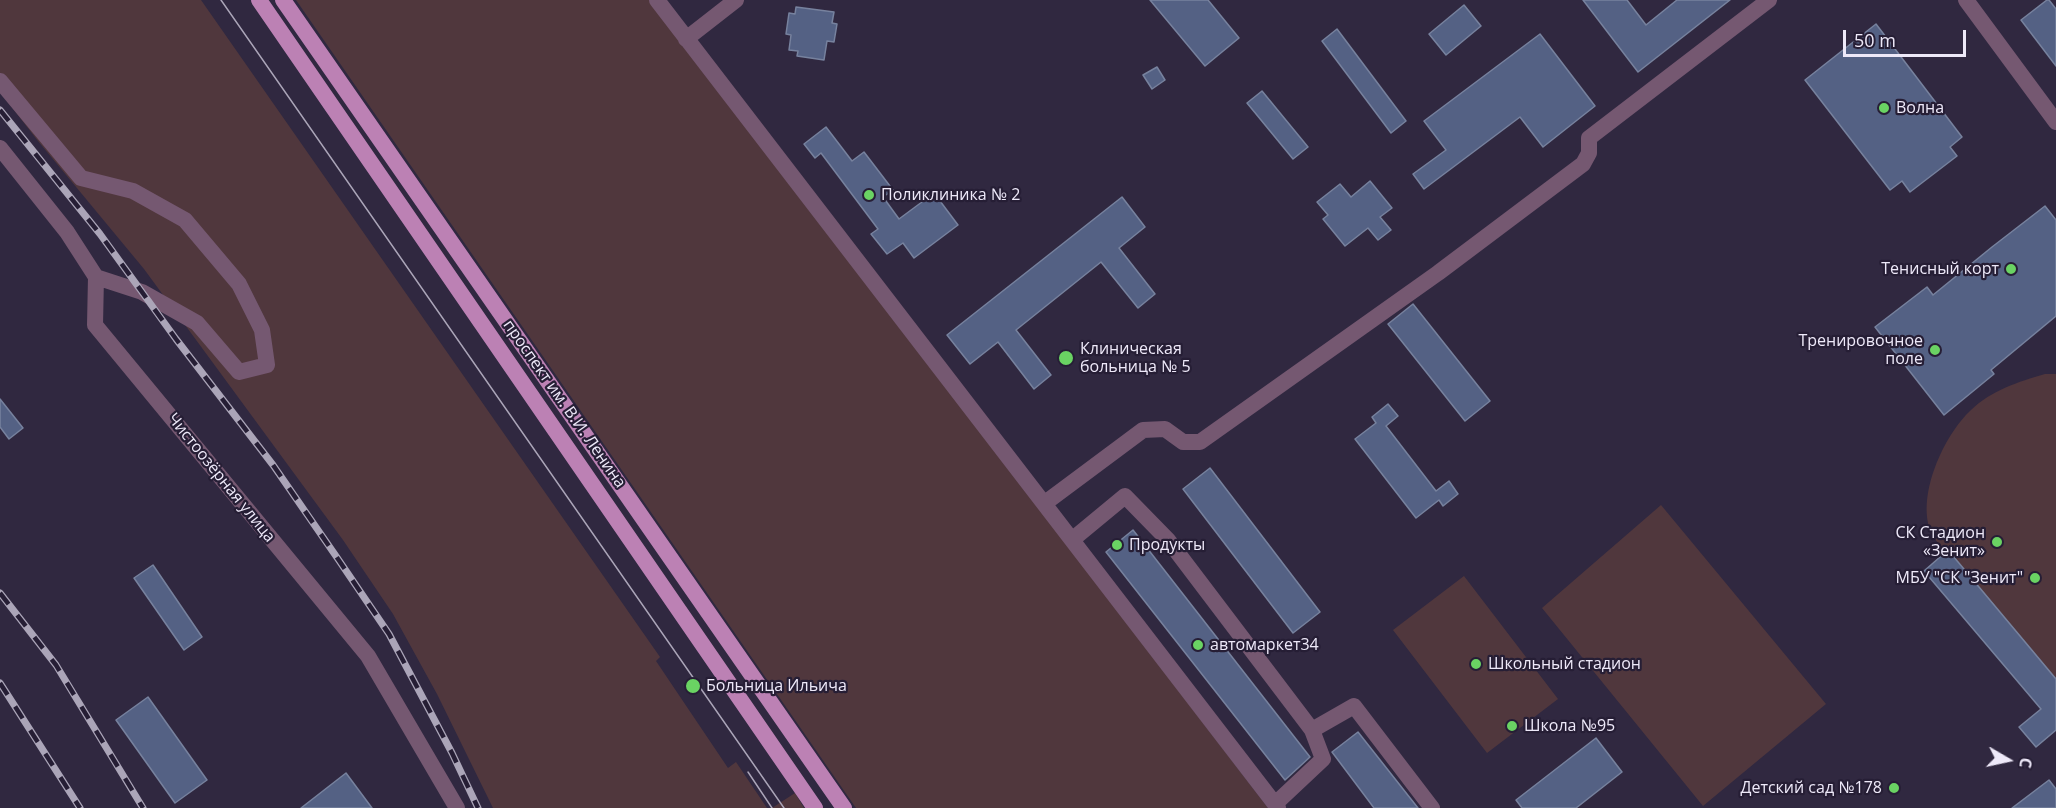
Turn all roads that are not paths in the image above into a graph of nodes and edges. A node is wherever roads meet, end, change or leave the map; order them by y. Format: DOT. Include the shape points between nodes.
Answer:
graph roads {
  1 [pos="259,0"];
  2 [pos="284,0"];
  3 [pos="657,0"];
  4 [pos="736,0"];
  5 [pos="1769,0"];
  6 [pos="1966,0"];
  7 [pos="686,39"];
  8 [pos="0,81"];
  9 [pos="2056,122"];
  10 [pos="0,148"];
  11 [pos="96,277"];
  12 [pos="1045,503"];
  13 [pos="1073,539"];
  14 [pos="1312,730"];
  15 [pos="1276,806"];
  16 [pos="457,808"];
  17 [pos="815,808"];
  18 [pos="844,808"];
  19 [pos="1432,808"];
  1 -- 17 [label="main road, проспект им. В.И. Ленина"];
  2 -- 18 [label="main road, проспект им. В.И. Ленина"];
  3 -- 7 [label="street"];
  4 -- 7 [label="street"];
  5 -- 12 [label="street" via="1589,138 1589,153 1583,164 1209,435 1200,441 1183,442 1165,429 1143,430"];
  6 -- 9 [label="street"];
  7 -- 12 [label="street"];
  8 -- 11 [label="street" via="81,178 133,191 185,220 239,284 262,330 267,365 239,372 197,323 142,292"];
  10 -- 11 [label="street" via="67,232"];
  11 -- 16 [label="street, Чистоозёрная улица" via="95,325 368,656"];
  12 -- 13 [label="street"];
  13 -- 14 [label="street" via="1125,496 1168,540"];
  13 -- 15 [label="street"];
  14 -- 15 [label="street" via="1323,759"];
  14 -- 19 [label="street" via="1354,706"];
}
